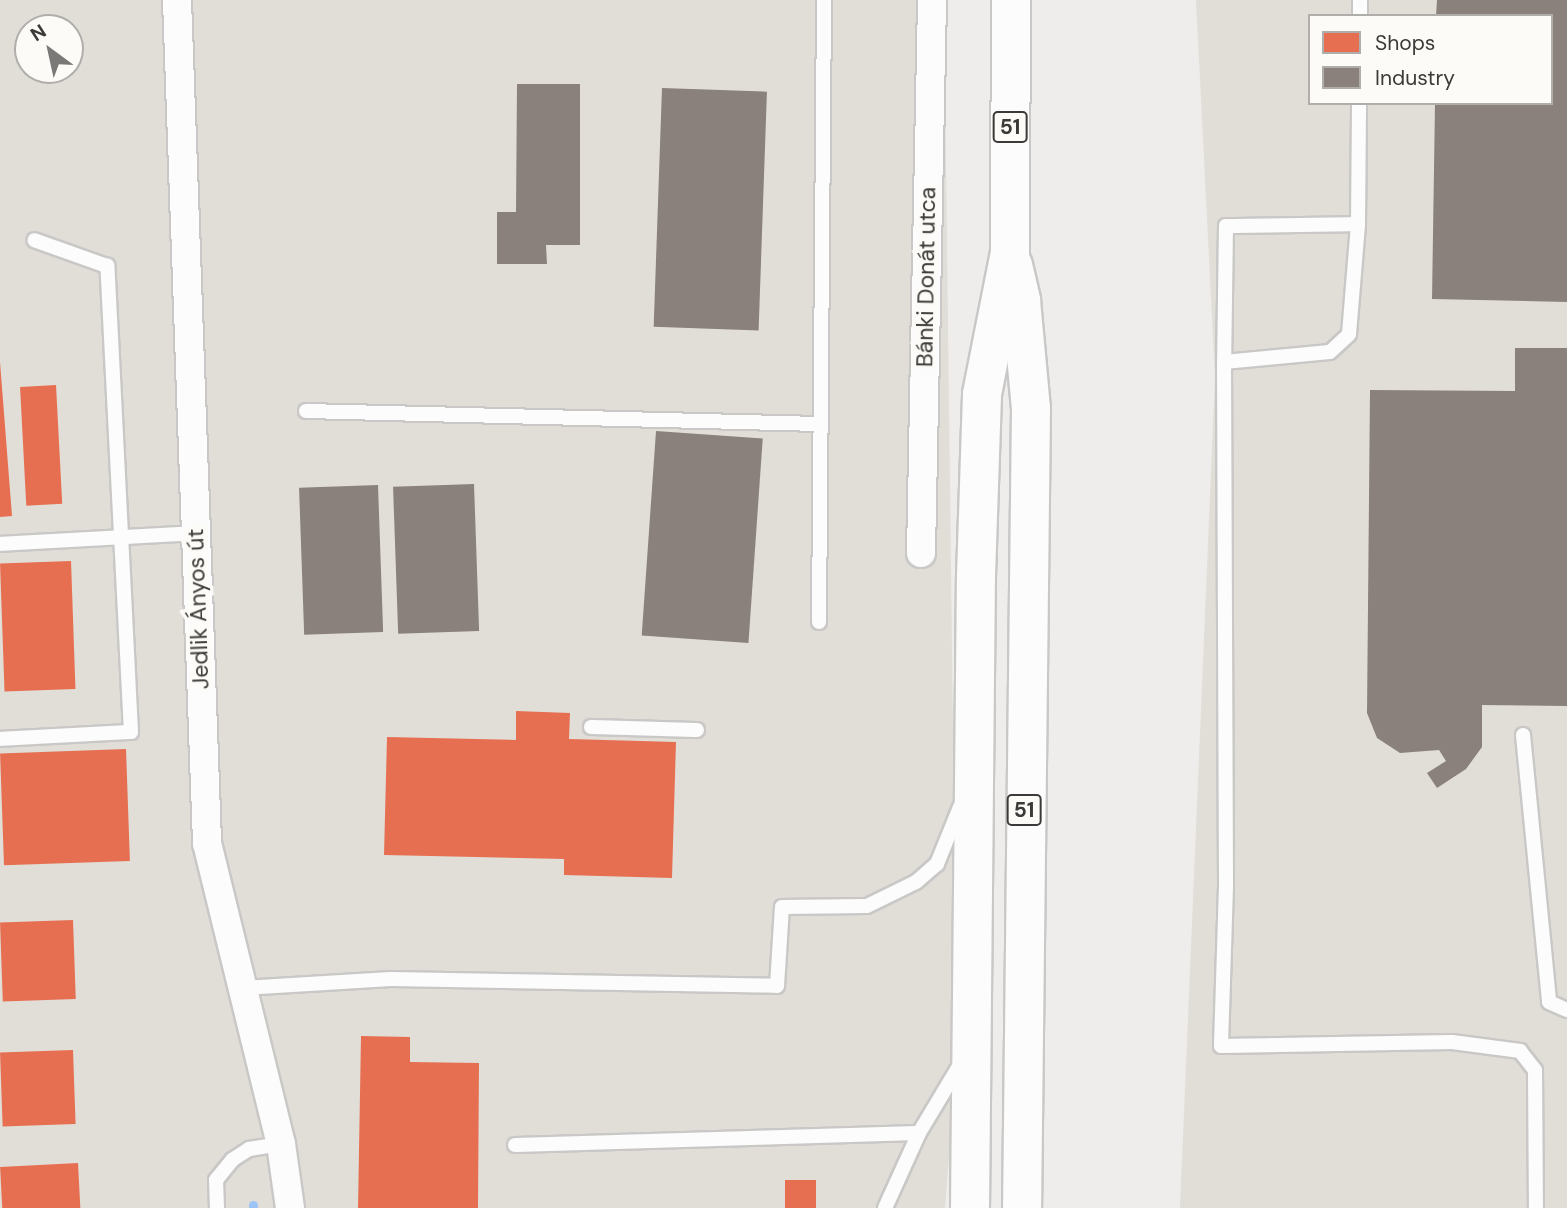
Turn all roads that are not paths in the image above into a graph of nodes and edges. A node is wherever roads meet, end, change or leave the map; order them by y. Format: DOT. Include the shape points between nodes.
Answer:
graph roads {
  1 [pos="177,0"];
  2 [pos="824,0"];
  3 [pos="932,0"];
  4 [pos="1011,0"];
  5 [pos="1359,105"];
  6 [pos="1357,223"];
  7 [pos="34,240"];
  8 [pos="1010,253"];
  9 [pos="1224,362"];
  10 [pos="306,411"];
  11 [pos="821,424"];
  12 [pos="195,533"];
  13 [pos="119,537"];
  14 [pos="0,544"];
  15 [pos="921,553"];
  16 [pos="819,622"];
  17 [pos="591,727"];
  18 [pos="697,730"];
  19 [pos="1524,735"];
  20 [pos="0,739"];
  21 [pos="973,767"];
  22 [pos="243,988"];
  23 [pos="1567,1010"];
  24 [pos="969,1050"];
  25 [pos="919,1133"];
  26 [pos="281,1144"];
  27 [pos="515,1145"];
  28 [pos="217,1208"];
  29 [pos="290,1208"];
  30 [pos="885,1208"];
  31 [pos="970,1208"];
  32 [pos="1022,1208"];
  33 [pos="1536,1208"];
  1 -- 12 [label="street, Jedlik Ányos út"];
  2 -- 11 [label="lane"];
  3 -- 15 [label="street, Bánki Donát utca"];
  4 -- 8 [label="main road, 51"];
  5 -- 6 [label="lane"];
  6 -- 9 [label="lane" via="1349,334 1330,352"];
  6 -- 9 [label="lane" via="1226,226"];
  7 -- 13 [label="lane" via="107,266"];
  8 -- 21 [label="main road, 51" via="982,394"];
  8 -- 32 [label="main road, 51" via="1021,301 1031,408"];
  9 -- 33 [label="lane" via="1226,886 1221,1046 1452,1042 1520,1051 1535,1070"];
  10 -- 11 [label="lane"];
  11 -- 16 [label="lane"];
  12 -- 13 [label="lane"];
  12 -- 22 [label="street, Jedlik Ányos út" via="207,843"];
  13 -- 14 [label="lane"];
  13 -- 20 [label="lane" via="131,732"];
  17 -- 18 [label="lane"];
  19 -- 23 [label="lane" via="1549,1002"];
  21 -- 22 [label="lane" via="937,864 916,882 867,906 782,907 776,986 391,979"];
  21 -- 24 [label="main road, 51"];
  22 -- 26 [label="street, Jedlik Ányos út"];
  24 -- 25 [label="lane"];
  24 -- 31 [label="main road, 51"];
  25 -- 27 [label="lane"];
  25 -- 30 [label="lane"];
  26 -- 28 [label="lane" via="249,1149 232,1160 216,1180"];
  26 -- 29 [label="street, Jedlik Ányos út"];
}
